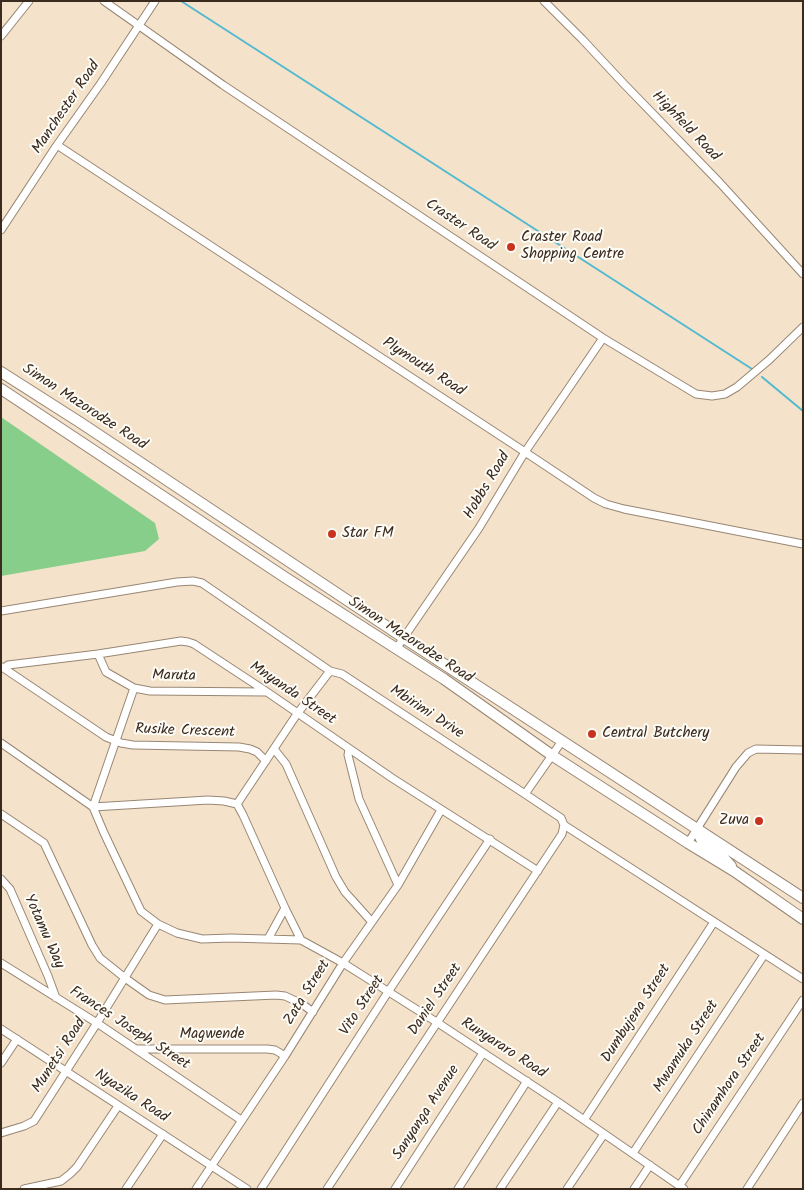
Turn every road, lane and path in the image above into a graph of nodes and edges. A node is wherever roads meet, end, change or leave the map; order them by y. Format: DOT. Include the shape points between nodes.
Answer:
graph roads {
  1 [pos="29,1"];
  2 [pos="104,1"];
  3 [pos="155,1"];
  4 [pos="544,1"];
  5 [pos="138,26"];
  6 [pos="1,36"];
  7 [pos="57,145"];
  8 [pos="1,230"];
  9 [pos="803,274"];
  10 [pos="803,327"];
  11 [pos="604,338"];
  12 [pos="1,372"];
  13 [pos="1,388"];
  14 [pos="525,452"];
  15 [pos="803,544"];
  16 [pos="1,611"];
  17 [pos="404,638"];
  18 [pos="396,649"];
  19 [pos="98,654"];
  20 [pos="2,667"];
  21 [pos="330,671"];
  22 [pos="444,680"];
  23 [pos="134,688"];
  24 [pos="267,692"];
  25 [pos="297,714"];
  26 [pos="116,741"];
  27 [pos="562,741"];
  28 [pos="1,743"];
  29 [pos="274,749"];
  30 [pos="349,749"];
  31 [pos="803,750"];
  32 [pos="552,756"];
  33 [pos="266,760"];
  34 [pos="525,794"];
  35 [pos="237,804"];
  36 [pos="94,807"];
  37 [pos="441,810"];
  38 [pos="1,814"];
  39 [pos="564,825"];
  40 [pos="697,830"];
  41 [pos="490,839"];
  42 [pos="688,843"];
  43 [pos="538,871"];
  44 [pos="734,871"];
  45 [pos="1,879"];
  46 [pos="398,885"];
  47 [pos="803,898"];
  48 [pos="285,908"];
  49 [pos="803,919"];
  50 [pos="371,921"];
  51 [pos="714,922"];
  52 [pos="158,924"];
  53 [pos="268,939"];
  54 [pos="301,940"];
  55 [pos="764,955"];
  56 [pos="1,963"];
  57 [pos="343,963"];
  58 [pos="125,978"];
  59 [pos="803,979"];
  60 [pos="388,992"];
  61 [pos="56,998"];
  62 [pos="803,1000"];
  63 [pos="312,1012"];
  64 [pos="97,1023"];
  65 [pos="438,1023"];
  66 [pos="1,1029"];
  67 [pos="17,1039"];
  68 [pos="137,1050"];
  69 [pos="483,1053"];
  70 [pos="285,1056"];
  71 [pos="1,1063"];
  72 [pos="66,1072"];
  73 [pos="527,1081"];
  74 [pos="558,1102"];
  75 [pos="803,1104"];
  76 [pos="118,1106"];
  77 [pos="241,1120"];
  78 [pos="584,1120"];
  79 [pos="1,1133"];
  80 [pos="164,1134"];
  81 [pos="604,1134"];
  82 [pos="633,1154"];
  83 [pos="211,1165"];
  84 [pos="650,1165"];
  85 [pos="682,1187"];
  86 [pos="24,1189"];
  87 [pos="126,1189"];
  88 [pos="196,1189"];
  89 [pos="246,1189"];
  90 [pos="261,1189"];
  91 [pos="327,1189"];
  92 [pos="395,1189"];
  93 [pos="458,1189"];
  94 [pos="500,1189"];
  95 [pos="567,1189"];
  96 [pos="634,1189"];
  97 [pos="747,1189"];
  1 -- 6 [label="street"];
  2 -- 5 [label="street, Craster Road"];
  3 -- 5 [label="street, Manchester Road"];
  4 -- 9 [label="street, Highfield Road"];
  5 -- 7 [label="street, Manchester Road"];
  5 -- 11 [label="street, Craster Road" via="223,86"];
  7 -- 8 [label="street, Manchester Road"];
  7 -- 14 [label="street, Plymouth Road"];
  10 -- 11 [label="street, Craster Road" via="737,387 725,394 712,396 696,394"];
  11 -- 14 [label="street, Hobbs Road"];
  12 -- 17 [label="highway, Simon Mazorodze Road"];
  13 -- 18 [label="highway, Simon Mazorodze Road"];
  14 -- 15 [label="street, Plymouth Road" via="606,504"];
  14 -- 17 [label="street, Hobbs Road" via="479,528"];
  16 -- 21 [label="street, Mbirimi Drive" via="193,581 202,583"];
  17 -- 18 [label="street, Hobbs Road"];
  17 -- 22 [label="highway" via="410,650 431,663"];
  17 -- 27 [label="highway, Simon Mazorodze Road"];
  18 -- 22 [label="highway, Simon Mazorodze Road"];
  19 -- 20 [label="street, Mnyanda Street"];
  19 -- 23 [label="street, Maruta" via="106,672"];
  19 -- 24 [label="street, Mnyanda Street" via="188,642"];
  20 -- 26 [label="street, Rusike Crescent"];
  21 -- 25 [label="street"];
  21 -- 34 [label="street, Mbirimi Drive" via="342,674"];
  22 -- 32 [label="highway, Simon Mazorodze Road"];
  23 -- 24 [label="street, Maruta" via="150,691"];
  23 -- 26 [label="street"];
  24 -- 25 [label="street, Mnyanda Street"];
  25 -- 29 [label="street"];
  25 -- 30 [label="street, Mnyanda Street"];
  26 -- 33 [label="street, Rusike Crescent" via="133,745 250,748"];
  26 -- 36 [label="street"];
  27 -- 32 [label="street"];
  27 -- 40 [label="highway, Simon Mazorodze Road"];
  28 -- 36 [label="street"];
  29 -- 33 [label="street"];
  29 -- 50 [label="street" via="286,764 336,877"];
  30 -- 37 [label="street, Mnyanda Street"];
  30 -- 46 [label="street" via="359,799"];
  31 -- 40 [label="street" via="756,749 748,753"];
  32 -- 34 [label="street"];
  32 -- 42 [label="highway, Simon Mazorodze Road"];
  33 -- 35 [label="street"];
  34 -- 39 [label="street, Mbirimi Drive" via="561,818"];
  35 -- 36 [label="street" via="208,800"];
  35 -- 48 [label="street"];
  36 -- 52 [label="street" via="141,911"];
  37 -- 41 [label="street, Mnyanda Street"];
  37 -- 46 [label="street, Zata Street"];
  38 -- 58 [label="street" via="44,843 92,945 100,958"];
  39 -- 43 [label="street, Daniel Street" via="562,834"];
  39 -- 51 [label="street, Mbirimi Drive"];
  40 -- 42 [label="street"];
  40 -- 44 [label="highway" via="702,841 722,856"];
  40 -- 47 [label="highway, Simon Mazorodze Road"];
  41 -- 43 [label="street, Mnyanda Street"];
  41 -- 60 [label="street, Vito Street"];
  42 -- 44 [label="highway, Simon Mazorodze Road"];
  43 -- 65 [label="street, Daniel Street"];
  44 -- 49 [label="highway, Simon Mazorodze Road"];
  45 -- 61 [label="street, Yotamu Way" via="10,890"];
  46 -- 50 [label="street, Zata Street"];
  48 -- 53 [label="street"];
  48 -- 54 [label="street"];
  50 -- 57 [label="street, Zata Street"];
  51 -- 55 [label="street, Mbirimi Drive"];
  51 -- 78 [label="street, Dumbujena Street"];
  52 -- 53 [label="street" via="177,934 202,939"];
  52 -- 58 [label="street, Munetsi Road"];
  53 -- 54 [label="street"];
  54 -- 57 [label="street, Runyararo Road"];
  55 -- 59 [label="street, Mbirimi Drive"];
  55 -- 82 [label="street, Mwamuka Street"];
  56 -- 61 [label="street, Frances Joseph Street"];
  57 -- 60 [label="street, Runyararo Road"];
  57 -- 63 [label="street, Zata Street"];
  58 -- 63 [label="street" via="149,995 165,1000 276,995 292,999"];
  58 -- 64 [label="street, Munetsi Road"];
  60 -- 65 [label="street, Runyararo Road"];
  60 -- 90 [label="street, Vito Street"];
  61 -- 64 [label="street, Frances Joseph Street"];
  62 -- 85 [label="street, Chinamhora Street"];
  63 -- 70 [label="street, Zata Street"];
  64 -- 68 [label="street, Frances Joseph Street"];
  64 -- 72 [label="street, Munetsi Road"];
  65 -- 69 [label="street, Runyararo Road"];
  65 -- 91 [label="street, Daniel Street"];
  66 -- 67 [label="street, Nyazika Road"];
  67 -- 71 [label="street"];
  67 -- 72 [label="street, Nyazika Road"];
  68 -- 70 [label="street, Magwende" via="267,1049"];
  68 -- 77 [label="street, Frances Joseph Street"];
  69 -- 73 [label="street, Runyararo Road"];
  69 -- 92 [label="street, Sanyanga Avenue"];
  70 -- 77 [label="street, Zata Street"];
  72 -- 76 [label="street, Nyazika Road"];
  72 -- 79 [label="street, Munetsi Road" via="34,1121"];
  73 -- 74 [label="street, Runyararo Road"];
  73 -- 93 [label="street"];
  74 -- 78 [label="street, Runyararo Road"];
  74 -- 94 [label="street"];
  75 -- 97 [label="street"];
  76 -- 80 [label="street, Nyazika Road"];
  76 -- 86 [label="street" via="70,1174 61,1181"];
  77 -- 83 [label="street, Zata Street"];
  78 -- 81 [label="street, Runyararo Road"];
  80 -- 83 [label="street, Nyazika Road"];
  80 -- 87 [label="street"];
  81 -- 82 [label="street, Runyararo Road"];
  81 -- 95 [label="street"];
  82 -- 84 [label="street, Runyararo Road"];
  83 -- 88 [label="street, Zata Street"];
  83 -- 89 [label="street, Nyazika Road"];
  84 -- 85 [label="street, Runyararo Road"];
  84 -- 96 [label="street"];
}
